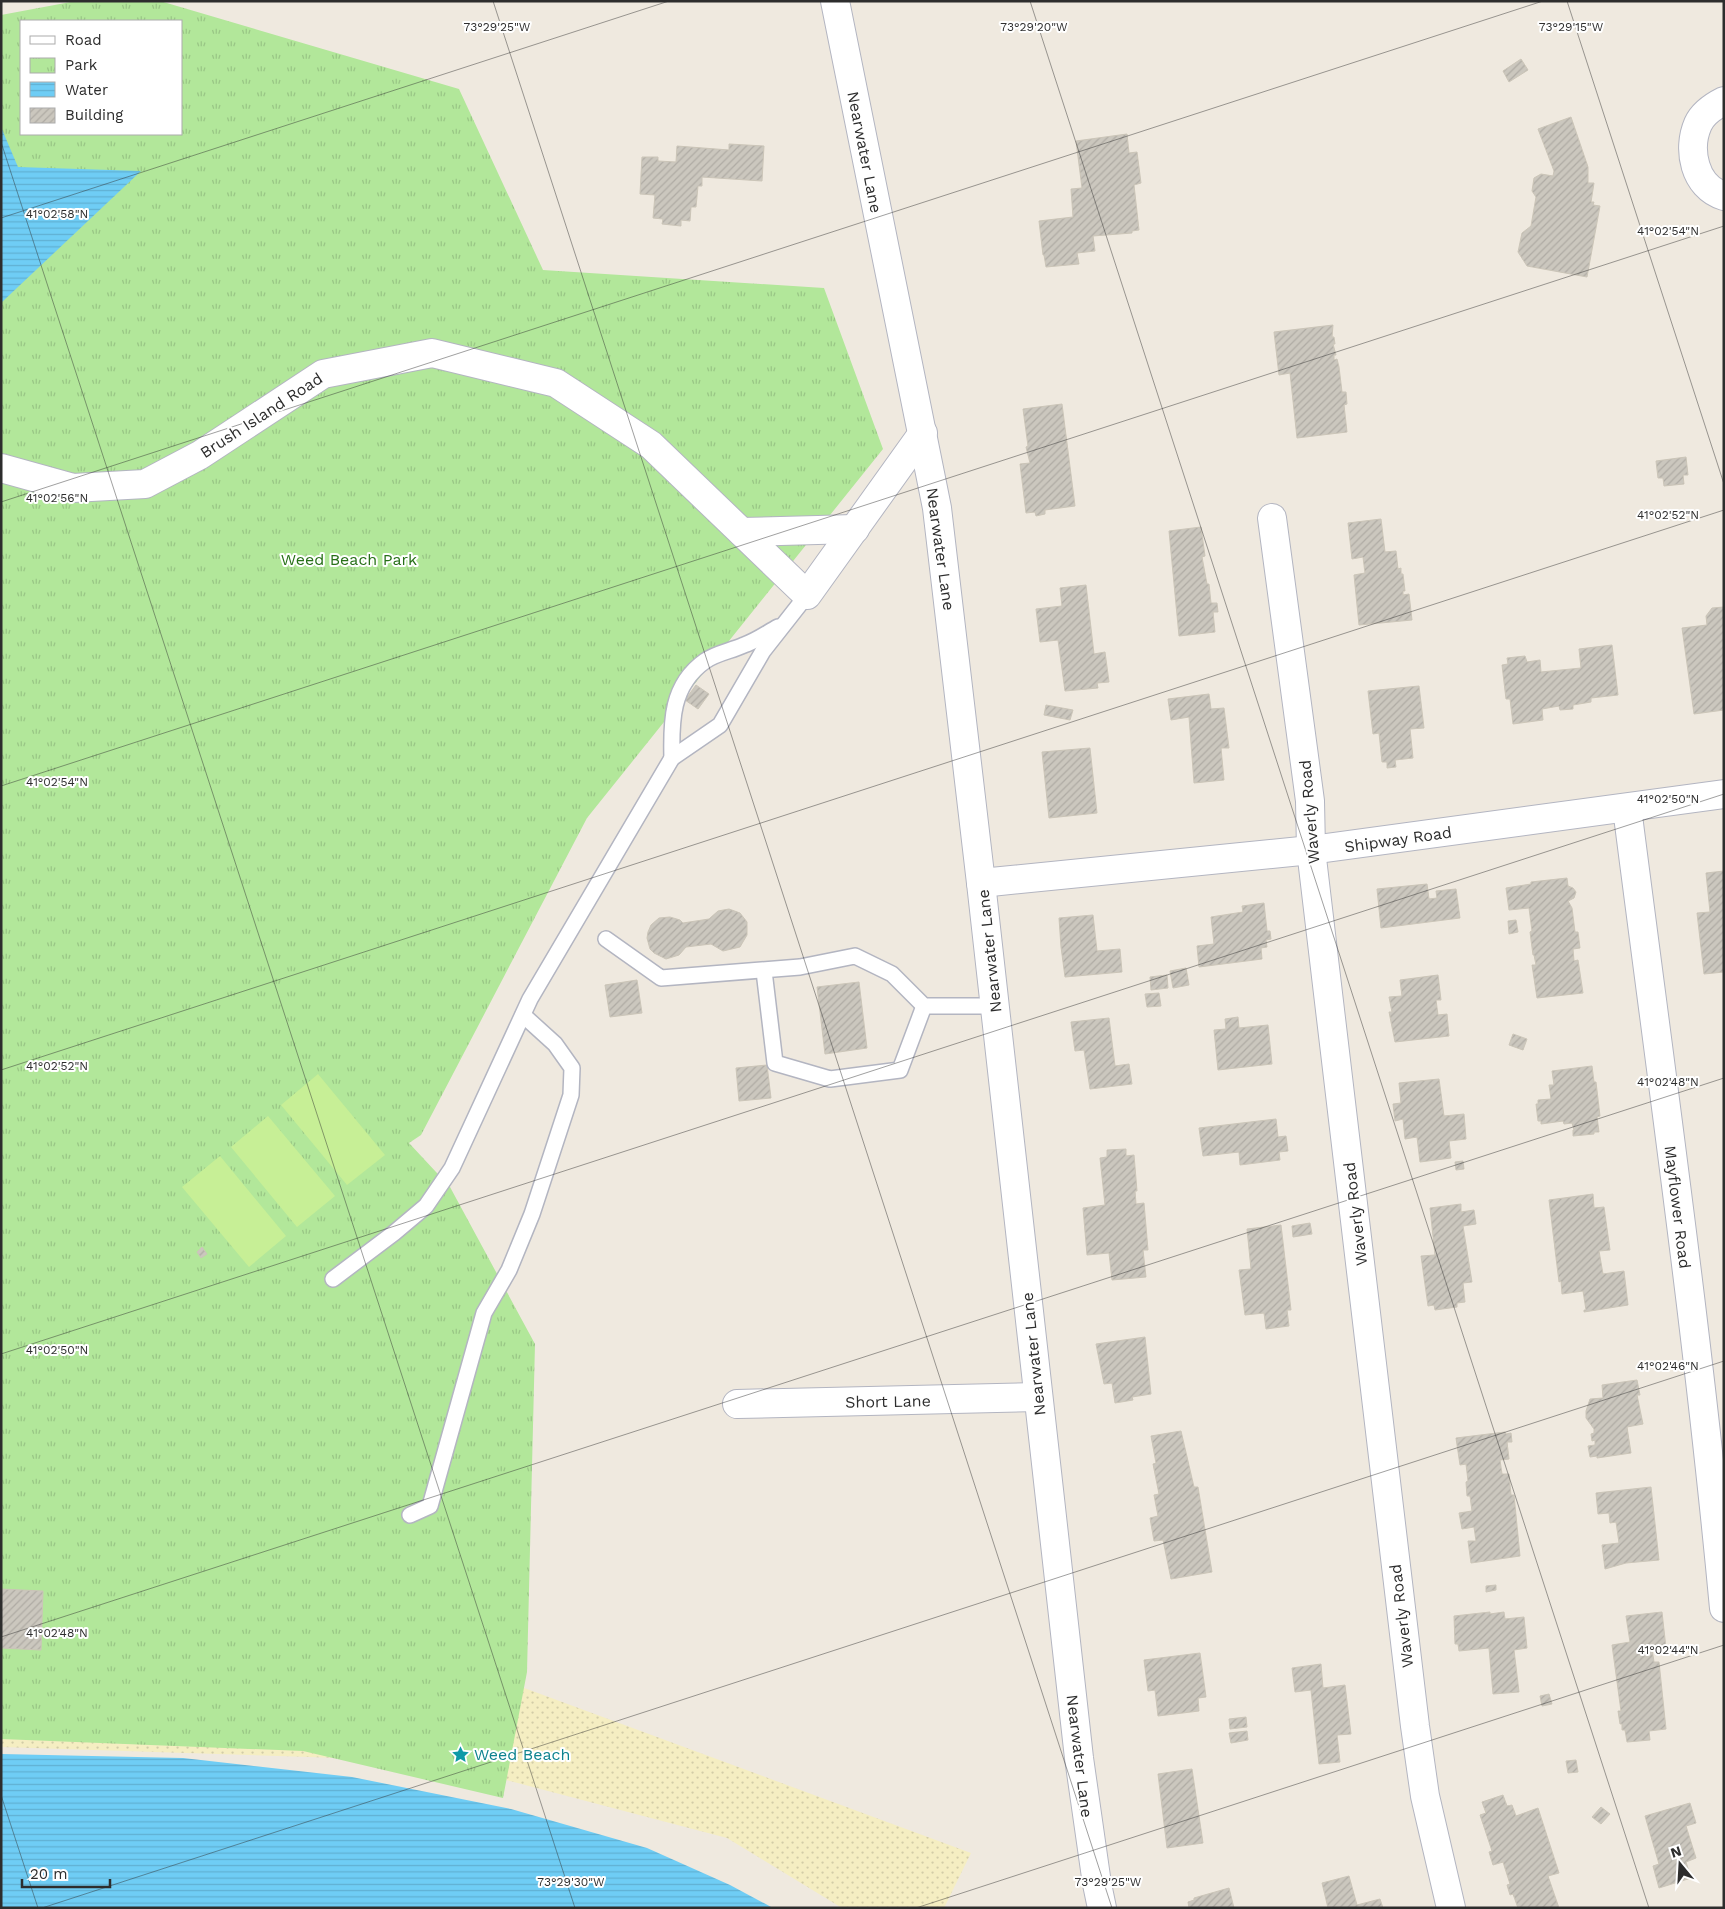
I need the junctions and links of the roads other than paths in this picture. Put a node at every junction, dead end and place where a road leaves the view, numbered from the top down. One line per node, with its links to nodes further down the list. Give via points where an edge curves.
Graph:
1 (835, 1): 4 (street, Nearwater Lane)
2 (1724, 101): 3 (street, via 1712,107 1698,123 1692,143 1694,164 1704,182)
3 (1724, 196)
4 (923, 434): 7 (street); 15 (street, Nearwater Lane, via 937,508)
5 (1, 468): 8 (street, Brush Island Road, via 73,488 145,484 200,455 323,374 432,353 556,383 651,445)
6 (1272, 518): 14 (street, Waverly Road, via 1310,801)
7 (855, 529): 8 (street); 9 (street)
8 (742, 532): 9 (street, Brush Island Road)
9 (807, 595): 10 (lane)
10 (782, 626): 11 (lane, via 720,725); 11 (lane, via 705,661 688,678 677,696 671,723)
11 (672, 758): 20 (lane)
12 (1724, 794): 13 (street, Shipway Road)
13 (1627, 808): 14 (street, Shipway Road); 25 (street, Mayflower Road, via 1685,1262)
14 (1311, 850): 15 (street, Shipway Road); 27 (street, Waverly Road, via 1415,1726 1425,1796)
15 (981, 883): 19 (street, Nearwater Lane)
16 (606, 938): 17 (lane, via 661,978)
17 (764, 971): 18 (lane, via 855,956 892,974); 18 (lane, via 775,1063 830,1079 900,1070)
18 (924, 1006): 19 (lane)
19 (995, 1006): 22 (street, Nearwater Lane)
20 (522, 1015): 21 (lane, via 452,1168 426,1206); 24 (lane, via 554,1044 572,1068 571,1095 532,1214 509,1270 484,1313 430,1506)
21 (333, 1279)
22 (1038, 1397): 23 (street, Short Lane); 26 (street, Nearwater Lane, via 1079,1758)
23 (737, 1404)
24 (410, 1515)
25 (1724, 1608)
26 (1102, 1908)
27 (1452, 1908)

